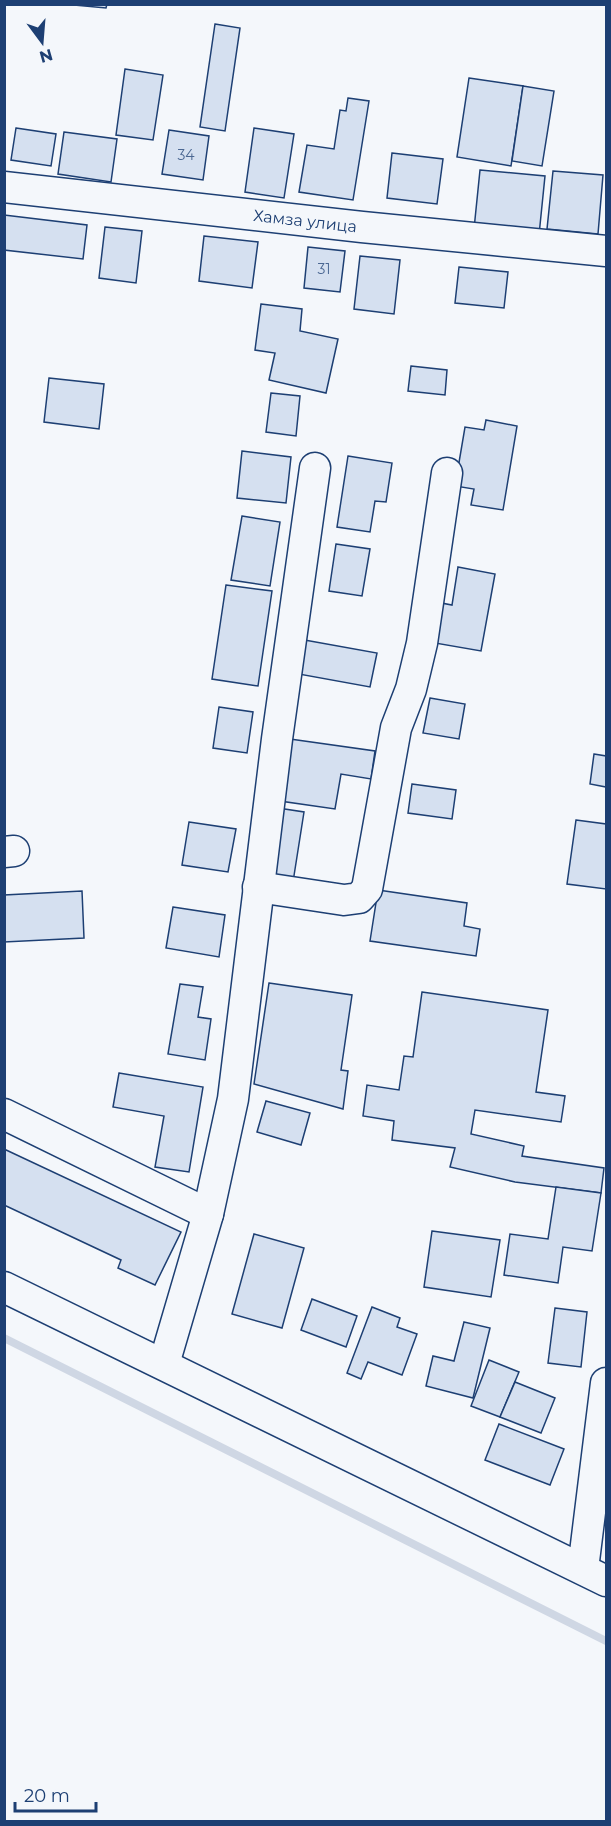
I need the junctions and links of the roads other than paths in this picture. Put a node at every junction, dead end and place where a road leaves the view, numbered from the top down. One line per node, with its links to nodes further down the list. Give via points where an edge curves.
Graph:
1 (4, 187): 2 (street, Хамза улица)
2 (606, 251)
3 (315, 468): 5 (street)
4 (447, 473): 5 (street, via 422,643 396,728 367,890 359,897 345,900)
5 (258, 887): 7 (street, via 233,1099)
6 (4, 1114): 7 (street)
7 (208, 1214): 9 (street)
8 (4, 1287): 9 (street)
9 (164, 1364): 11 (street)
10 (606, 1383): 11 (street)
11 (595, 1575)

